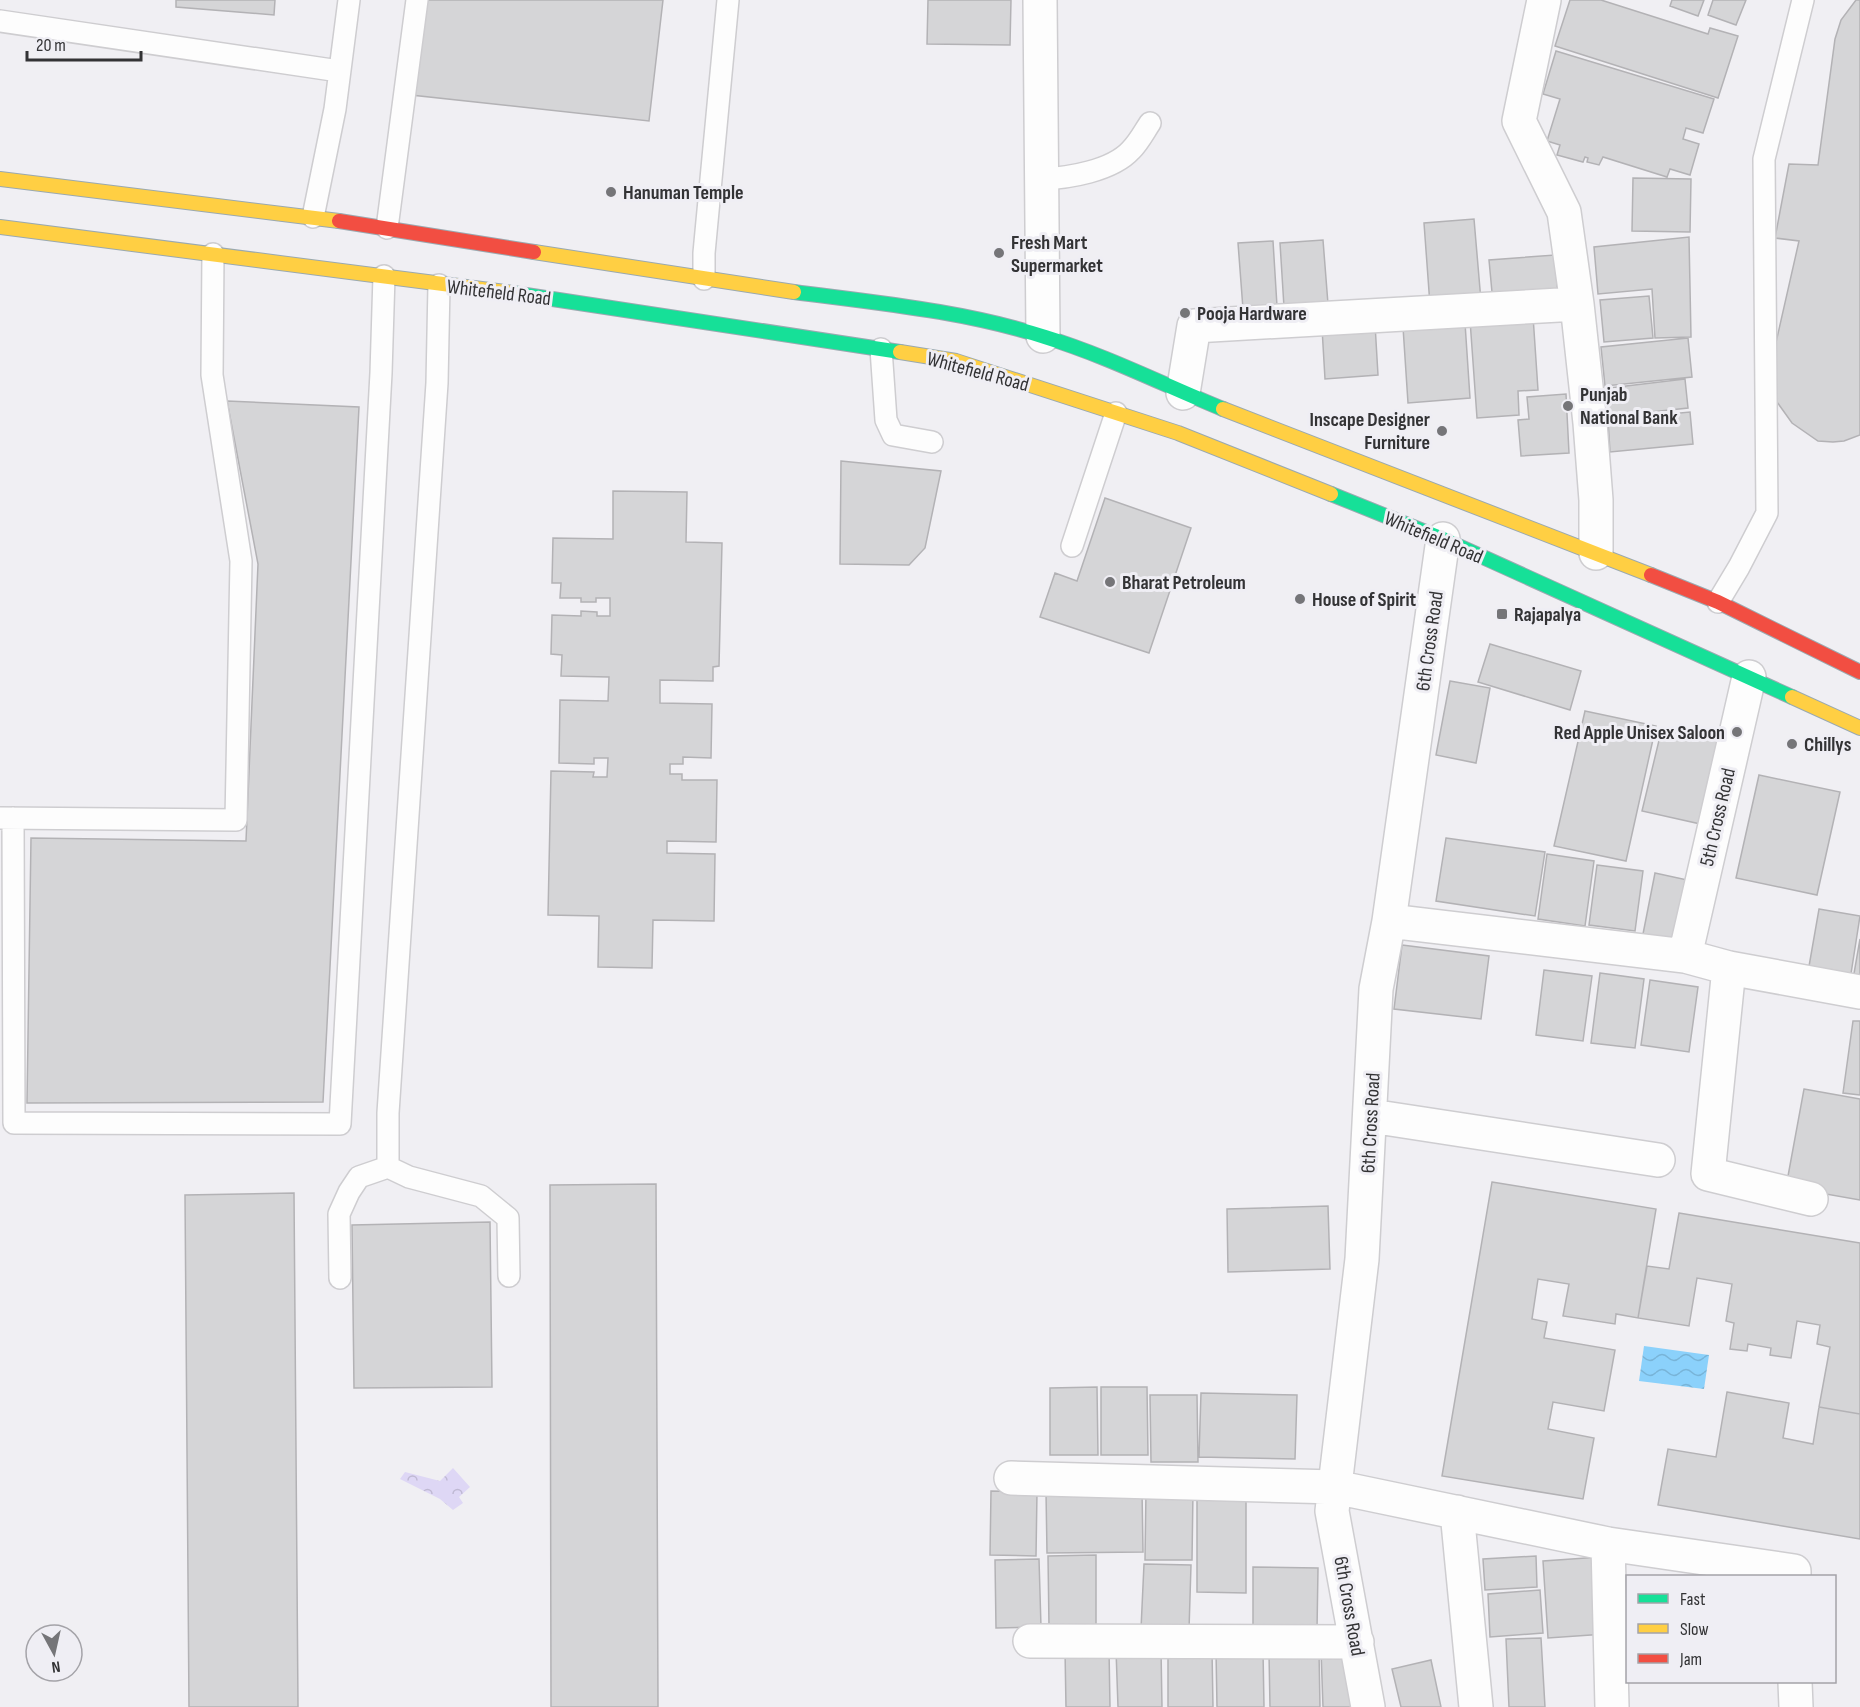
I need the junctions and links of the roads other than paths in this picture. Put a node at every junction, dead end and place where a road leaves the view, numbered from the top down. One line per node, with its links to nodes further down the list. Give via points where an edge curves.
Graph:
1 (349, 0): 8 (lane)
2 (417, 0): 14 (lane)
3 (728, 0): 17 (lane)
4 (1040, 0): 11 (street)
5 (1544, 0): 19 (street, via 1519,121 1564,212)
6 (1803, 0): 28 (lane, via 1764,159 1767,513)
7 (0, 21): 8 (lane)
8 (339, 71): 12 (lane)
9 (1150, 123): 11 (lane, via 1130,152 1103,168)
10 (0, 179): 12 (main road, Whitefield Road)
11 (1042, 179): 20 (street)
12 (313, 217): 14 (main road, Whitefield Road)
13 (0, 227): 15 (main road, Whitefield Road)
14 (387, 233): 17 (main road, Whitefield Road)
15 (213, 254): 16 (main road, Whitefield Road); 32 (lane, via 212,375 241,561 236,820)
16 (385, 272): 18 (main road, Whitefield Road); 32 (lane, via 339,1124 14,1123)
17 (704, 279): 20 (main road, Whitefield Road, via 954,314)
18 (439, 285): 21 (main road, Whitefield Road); 39 (lane, via 437,383 388,1113)
19 (1577, 304): 22 (street, via 1194,326); 27 (street, via 1596,500)
20 (1043, 336): 22 (main road, Whitefield Road, via 1094,353)
21 (880, 349): 23 (main road, Whitefield Road, via 956,361); 24 (lane, via 886,420 893,435)
22 (1183, 393): 27 (main road, Whitefield Road)
23 (1116, 413): 25 (main road, Whitefield Road, via 1178,433); 26 (lane)
24 (932, 442)
25 (1443, 539): 30 (main road, Whitefield Road); 33 (street, 6th Cross Road)
26 (1072, 546)
27 (1596, 553): 28 (main road, Whitefield Road)
28 (1718, 602): 29 (main road, Whitefield Road)
29 (1860, 672)
30 (1749, 677): 31 (main road, Whitefield Road); 34 (street, 5th Cross Road)
31 (1860, 728)
32 (7, 818)
33 (1389, 921): 34 (street); 37 (street, 6th Cross Road, via 1376,989)
34 (1685, 956): 35 (street)
35 (1729, 968): 36 (street); 40 (street, via 1708,1174)
36 (1860, 992)
37 (1371, 1116): 38 (street); 44 (street, 6th Cross Road, via 1362,1259)
38 (1658, 1160)
39 (388, 1167): 41 (lane, via 409,1177 481,1196 508,1218); 42 (lane, via 359,1177 339,1214)
40 (1811, 1199)
41 (509, 1276)
42 (340, 1278)
43 (1011, 1478): 44 (street)
44 (1335, 1487): 45 (street); 49 (street, 6th Cross Road, via 1332,1511)
45 (1457, 1512): 46 (street); 52 (street)
46 (1608, 1544): 47 (street, via 1794,1571); 53 (street)
47 (1794, 1575)
48 (1030, 1641): 49 (street)
49 (1357, 1642): 51 (street, 6th Cross Road)
50 (1795, 1683): 54 (street)
51 (1368, 1707)
52 (1476, 1707)
53 (1612, 1707)
54 (1796, 1707)

